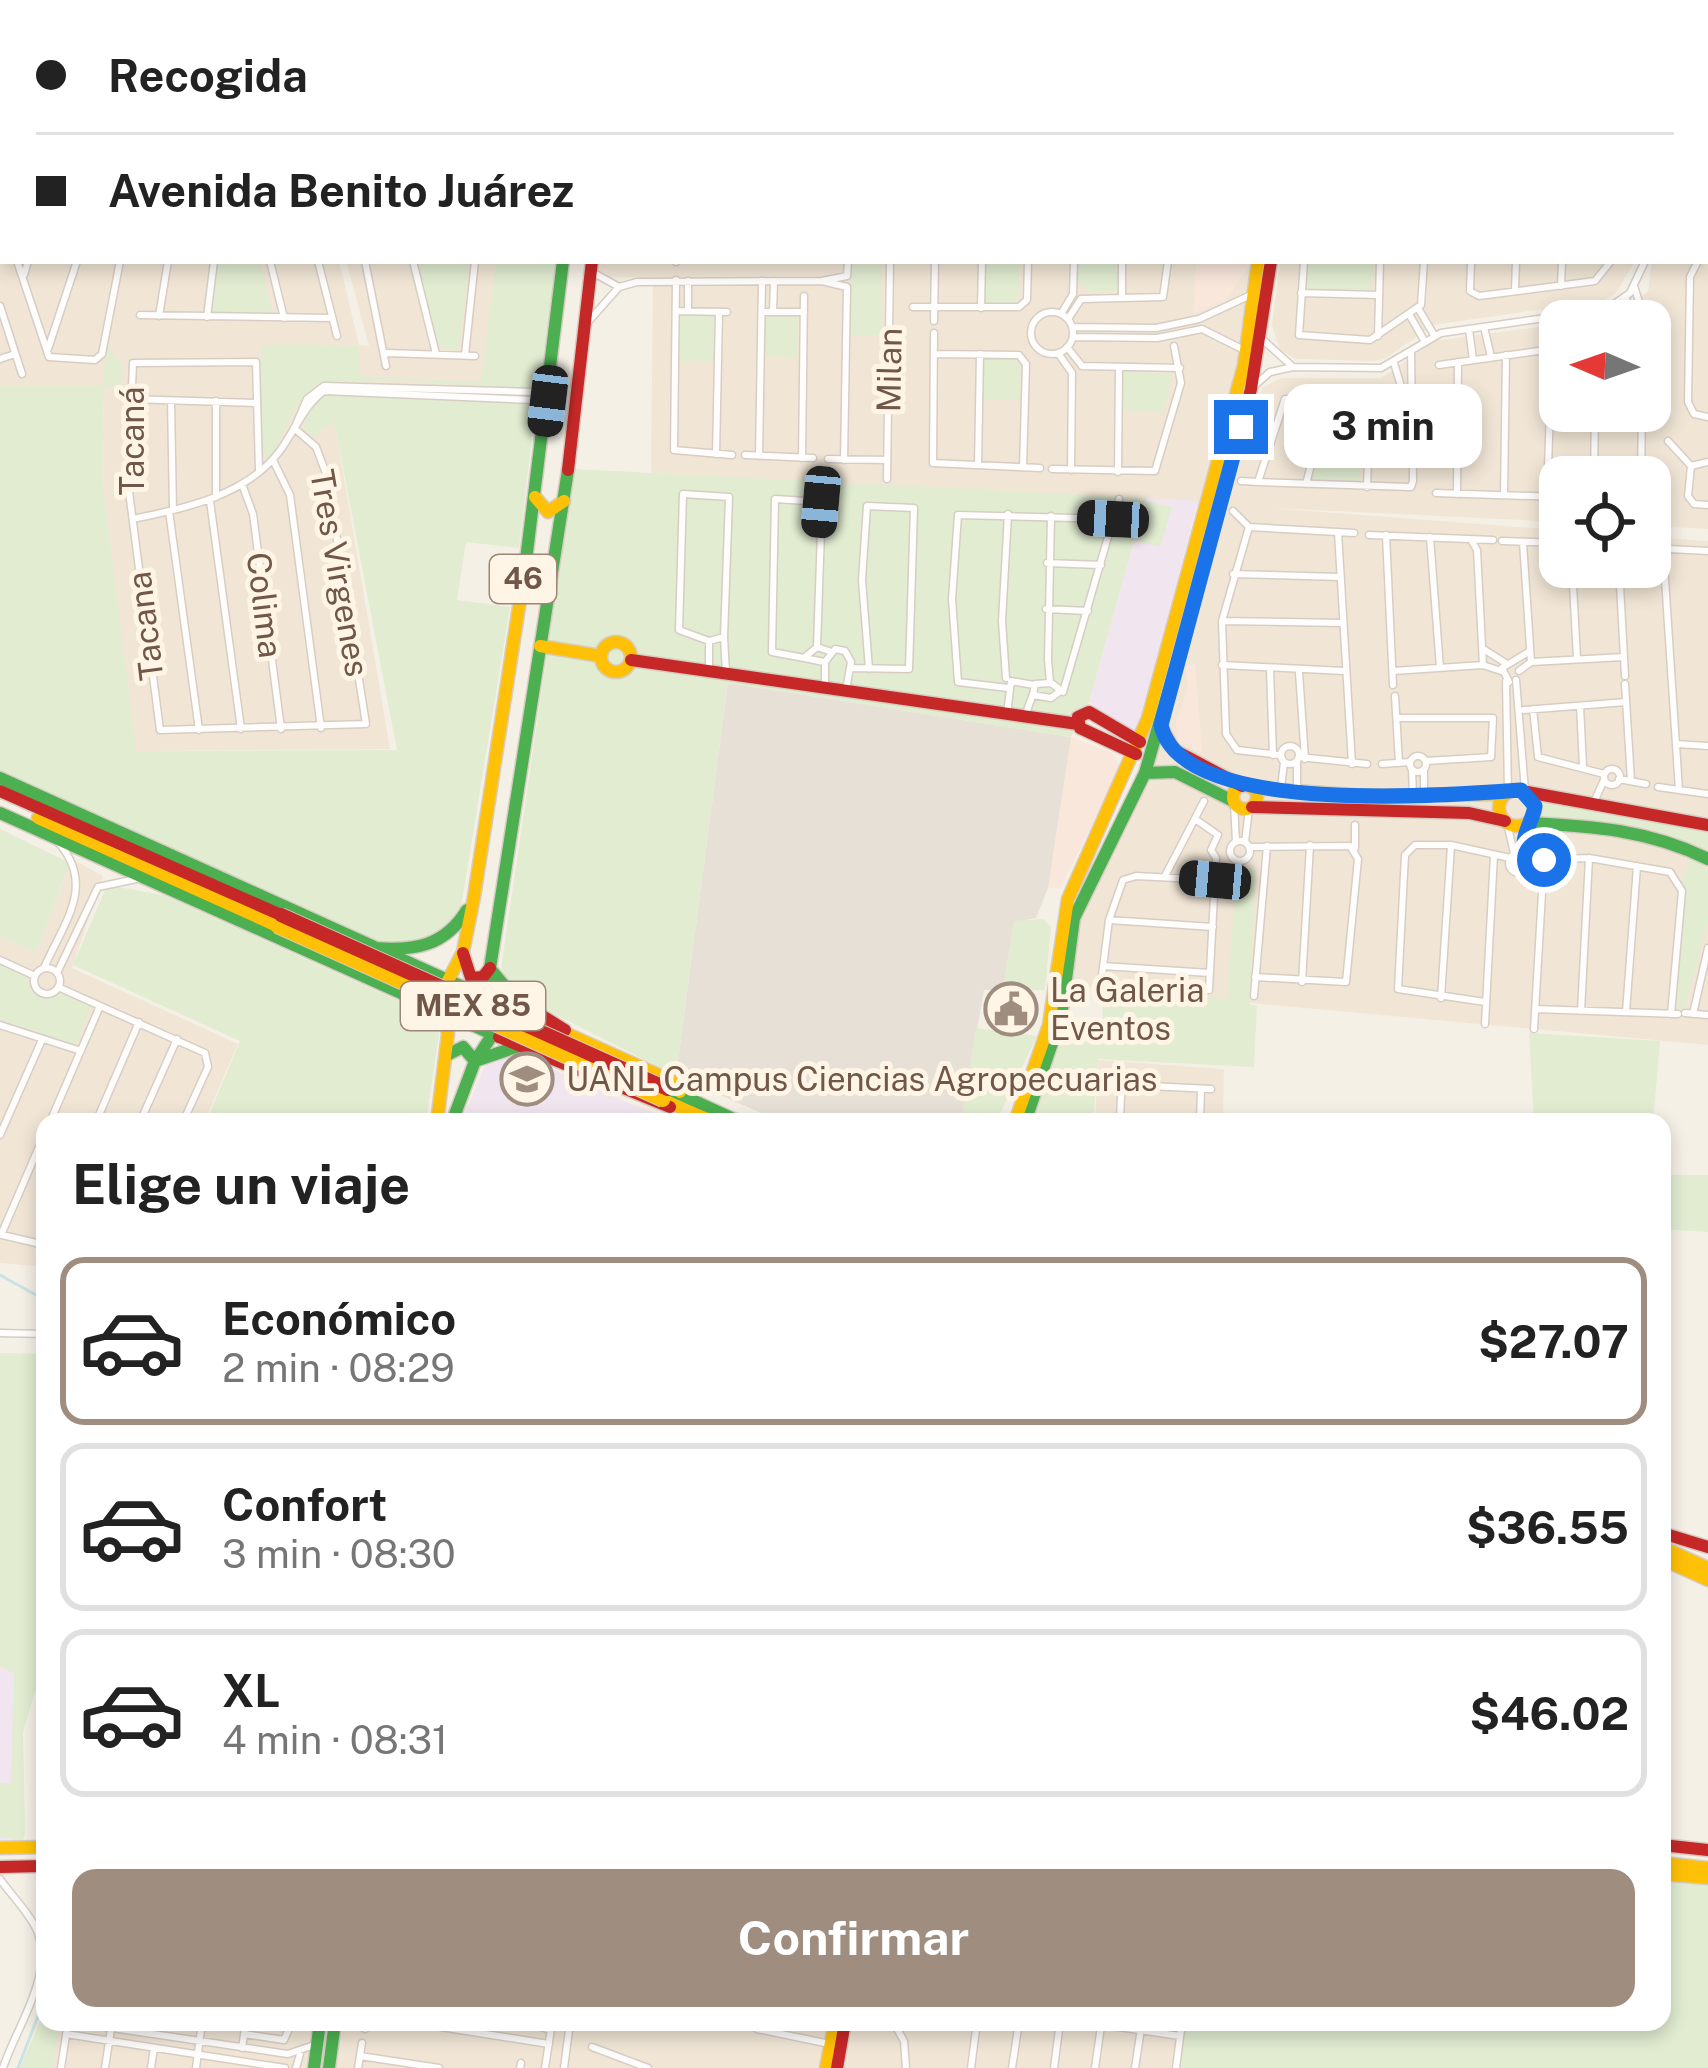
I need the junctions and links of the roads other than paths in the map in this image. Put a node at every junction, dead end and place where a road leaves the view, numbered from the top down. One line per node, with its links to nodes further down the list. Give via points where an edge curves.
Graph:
1 (18, 264): 33 (street)
2 (27, 264): 33 (street)
3 (76, 264): 90 (street)
4 (119, 264): 90 (street, via 98,360 52,359)
5 (167, 264): 66 (street)
6 (214, 264): 67 (street)
7 (271, 264): 68 (street)
8 (319, 264): 69 (street)
9 (366, 264): 92 (street)
10 (414, 264): 95 (street)
11 (475, 264): 98 (street)
12 (563, 264): 117 (main road, 46)
13 (848, 264): 38 (street, via 847,276)
14 (890, 264): 140 (street, Milan)
15 (935, 264): 55 (street)
16 (982, 264): 56 (street)
17 (1028, 264): 50 (street)
18 (1074, 264): 47 (street)
19 (1122, 264): 48 (street)
20 (1168, 264): 48 (street, via 1163,297)
21 (1258, 264): 44 (main road)
22 (1270, 264): 44 (main road)
23 (1304, 264): 43 (street)
24 (1380, 264): 45 (street)
25 (1424, 264): 52 (street)
26 (1471, 264): 42 (street, via 1472,294)
27 (1516, 264): 42 (street)
28 (1562, 264): 39 (street)
29 (1609, 264): 39 (street, via 1599,279)
30 (1644, 264): 40 (street)
31 (1696, 264): 127 (street, via 1688,402)
32 (592, 267): 41 (street); 73 (main road, 46)
33 (22, 279): 90 (street)
34 (676, 280): 35 (street); 41 (street); 59 (street)
35 (688, 280): 36 (street); 58 (street)
36 (762, 281): 37 (street); 60 (street)
37 (774, 281): 38 (street); 61 (street)
38 (822, 281): 139 (street, via 847,287)
39 (1561, 286): 42 (street)
40 (1634, 286): 49 (street); 51 (street)
41 (619, 287): 73 (street)
42 (1515, 290)
43 (1300, 293): 45 (street); 81 (street, via 1299,335)
44 (1261, 295): 70 (street); 83 (main road); 104 (main road)
45 (1379, 295): 81 (street)
46 (804, 296): 62 (street)
47 (1077, 296): 48 (street); 71 (street)
48 (1122, 298)
49 (1625, 298): 75 (street, via 1596,311)
50 (1027, 300): 57 (street); 65 (street)
51 (1637, 300)
52 (1421, 304): 63 (street); 79 (street)
53 (0, 306): 94 (street)
54 (913, 307): 55 (street)
55 (934, 307): 56 (street); 72 (street)
56 (981, 308): 57 (street)
57 (1019, 308): 74 (street)
58 (688, 310): 59 (street); 131 (street, via 723,312)
59 (676, 311): 131 (street, via 676,453)
60 (762, 312): 61 (street); 134 (street)
61 (773, 312): 62 (street)
62 (804, 312): 135 (street)
63 (1409, 314): 81 (street); 85 (street)
64 (140, 315): 66 (street)
65 (1040, 315): 71 (street); 74 (street)
66 (159, 316): 67 (street)
67 (207, 317): 68 (street)
68 (284, 318): 69 (street)
69 (332, 318): 80 (street)
70 (1199, 319): 71 (street, via 1156,328); 76 (street)
71 (1067, 320): 82 (street)
72 (934, 321)
73 (588, 322): 161 (main road, 46)
74 (1034, 323): 84 (street)
75 (1484, 327): 77 (street); 102 (street)
76 (1202, 329): 82 (street, via 1157,338); 104 (street)
77 (1469, 329): 79 (street); 105 (street)
78 (934, 333): 96 (street)
79 (1434, 335): 85 (street)
80 (337, 336)
81 (1378, 336)
82 (1072, 337): 87 (street)
83 (1262, 339): 112 (street); 118 (main road)
84 (1034, 342): 88 (street); 99 (street)
85 (1425, 342): 91 (street)
86 (1174, 346): 114 (street)
87 (1067, 347): 93 (street); 111 (street)
88 (1040, 350): 93 (street); 108 (street)
89 (1539, 350): 100 (street)
90 (47, 352)
91 (1411, 352): 107 (street); 120 (street)
92 (387, 353): 95 (street); 110 (street)
93 (1058, 353): 115 (street)
94 (15, 354): 103 (street); 116 (street)
95 (436, 354): 98 (street)
96 (934, 354): 97 (street); 142 (street, via 934,464)
97 (980, 354): 99 (street); 142 (street)
98 (464, 355): 101 (street)
99 (1019, 355): 108 (street)
100 (1506, 355): 102 (street); 159 (street)
101 (475, 356)
102 (1491, 357): 105 (street)
103 (0, 358)
104 (1245, 358): 118 (main road); 245 (main road)
105 (1473, 360): 106 (street)
106 (1458, 362): 109 (street); 158 (street)
107 (1394, 363): 112 (street, via 1371,370); 120 (street)
108 (1026, 364): 144 (street)
109 (1439, 364)
110 (386, 366)
111 (1082, 367): 113 (street); 115 (street)
112 (1293, 367): 118 (street)
113 (1119, 368): 114 (street); 149 (street)
114 (1180, 368): 149 (street, via 1156,468 1147,475)
115 (1072, 373): 147 (street)
116 (22, 374)
117 (551, 374): 119 (street, via 534,392); 128 (main road, 46)
118 (1251, 389): 238 (main road)
119 (440, 391): 128 (street, via 533,400); 129 (street, via 317,389)
120 (1408, 393): 125 (street); 155 (street, via 1413,481 1407,489)
121 (130, 399): 123 (street); 126 (street, Tacaná, via 133,363 256,362); 169 (street, Tacaná)
122 (1328, 400): 125 (street); 152 (street, via 1282,402); 154 (street)
123 (171, 401): 124 (street); 165 (street)
124 (216, 401): 126 (street); 162 (street)
125 (1370, 401): 155 (street)
126 (256, 403): 148 (street)
127 (1708, 417)
128 (544, 428): 157 (main road, 46)
129 (294, 431): 138 (street); 239 (street, Tres Virgenes, via 316,448 327,476 366,721)
130 (1668, 441): 143 (street)
131 (716, 454): 132 (street)
132 (732, 455)
133 (745, 455): 134 (street)
134 (759, 456): 135 (street)
135 (802, 458): 136 (street)
136 (813, 458)
137 (828, 459): 139 (street)
138 (273, 460): 148 (street); 239 (street, via 290,495)
139 (844, 460): 140 (street)
140 (887, 460): 150 (street, Milan)
141 (1705, 462): 143 (street)
142 (978, 465): 144 (street)
143 (1691, 466): 164 (street, via 1688,496)
144 (1023, 467): 145 (street)
145 (1040, 468)
146 (1052, 469): 147 (street)
147 (1071, 470): 149 (street)
148 (259, 471): 153 (street)
149 (1118, 472)
150 (887, 479)
151 (1240, 481): 152 (street)
152 (1258, 482): 154 (street)
153 (242, 483): 162 (street); 241 (street, Colima, via 253,514)
154 (1306, 484): 155 (street)
155 (1367, 487)
156 (1436, 493): 158 (street)
157 (535, 494): 161 (main road, via 548,512); 172 (main road, 46)
158 (1456, 494): 159 (street)
159 (1504, 495): 160 (street)
160 (1539, 497)
161 (566, 498): 179 (main road, 46)
162 (213, 499): 165 (street); 240 (street)
163 (1119, 499): 170 (street)
164 (1708, 505)
165 (171, 511): 169 (street); 242 (street)
166 (1233, 511): 171 (street)
167 (1008, 514): 168 (street); 221 (street, via 1002,621); 226 (street, via 963,512 957,525 958,682)
168 (1051, 516): 170 (street); 184 (street)
169 (133, 519): 242 (street, Tacana, via 162,731)
170 (1113, 519): 185 (street)
171 (1249, 527): 173 (street); 186 (street)
172 (531, 532): 179 (main road, via 548,525); 304 (main road, 46)
173 (1339, 532): 174 (street); 187 (street)
174 (1354, 532)
175 (1369, 535): 176 (street)
176 (1386, 536): 177 (street); 217 (street)
177 (1430, 537): 178 (street); 215 (street)
178 (1471, 540): 180 (street); 199 (street)
179 (558, 541): 197 (main road, 46)
180 (1523, 542): 181 (street); 200 (street)
181 (1539, 542)
182 (1671, 549): 183 (street)
183 (1708, 551)
184 (1047, 562): 185 (street); 191 (street)
185 (1100, 565): 192 (street)
186 (1233, 574): 187 (street); 193 (street)
187 (1340, 578): 194 (street)
188 (1573, 588): 205 (street)
189 (1620, 588): 203 (street)
190 (1666, 588): 243 (street)
191 (1046, 609): 192 (street); 224 (street)
192 (1088, 610): 231 (street)
193 (1222, 621): 194 (street); 209 (street)
194 (1343, 623): 216 (street)
195 (724, 637): 196 (street); 196 (street, via 729,497 683,494 679,630); 220 (street)
196 (709, 641): 218 (street)
197 (540, 646): 202 (main road); 320 (main road, 46)
198 (817, 647): 201 (street); 204 (street); 204 (street, via 821,502 775,499 772,652)
199 (1485, 650): 210 (street); 211 (street)
200 (1530, 650): 208 (street); 211 (street)
201 (829, 651): 207 (street); 212 (street, via 845,651)
202 (601, 656): 206 (main road, via 617,673); 206 (main road, via 618,642)
203 (1624, 657): 205 (street); 233 (street)
204 (804, 658): 207 (street)
205 (1576, 658): 208 (street)
206 (632, 660): 218 (main road)
207 (825, 662): 227 (street)
208 (1531, 662): 211 (street)
209 (1222, 665): 214 (street); 246 (street, via 1228,745)
210 (1483, 665): 211 (street); 215 (street)
211 (1510, 667): 222 (street); 223 (street)
212 (850, 668): 213 (street); 229 (street)
213 (868, 668): 213 (street, via 910,669 914,508 867,506)
214 (1270, 668): 219 (street); 246 (street)
215 (1439, 668): 217 (street)
216 (1346, 670): 219 (street); 249 (street)
217 (1393, 670): 225 (street)
218 (709, 671): 220 (main road)
219 (1299, 671): 247 (street)
220 (726, 673): 227 (main road)
221 (1010, 678): 226 (street, via 992,677); 228 (street); 230 (street)
222 (1516, 680): 223 (street); 267 (street)
223 (1506, 681): 267 (street)
224 (1051, 683): 230 (street); 231 (street)
225 (1394, 685)
226 (988, 686): 228 (street)
227 (825, 687): 229 (main road)
228 (1008, 688): 235 (street)
229 (846, 690): 235 (main road)
230 (1034, 690): 231 (street, via 1052,698); 236 (street)
231 (1060, 692)
232 (1394, 696): 237 (street)
233 (1627, 702): 234 (street); 258 (street)
234 (1580, 706): 254 (street); 254 (street, via 1528,709 1538,757)
235 (1007, 714): 236 (main road)
236 (1025, 716): 245 (main road, via 1078,724 1089,712)
237 (1396, 718): 248 (street); 252 (street, via 1493,718 1491,758)
238 (1161, 725): 255 (main road); 261 (main road, via 1174,750)
239 (321, 728): 241 (street)
240 (241, 729): 241 (street); 242 (street)
241 (281, 729)
242 (199, 730)
243 (1676, 744): 244 (street); 265 (street)
244 (1708, 746)
245 (1138, 748): 263 (main road)
246 (1279, 757): 247 (street); 247 (street, via 1290,745); 264 (street)
247 (1300, 759): 249 (street); 264 (street)
248 (1399, 763): 251 (street); 253 (street)
249 (1352, 764): 250 (street)
250 (1366, 764)
251 (1382, 764)
252 (1425, 765): 253 (street); 253 (street, via 1418,756); 268 (street)
253 (1411, 766): 268 (street)
254 (1583, 766): 256 (street)
255 (1145, 772): 263 (main road); 273 (main road, via 1175,772)
256 (1604, 777): 259 (street); 259 (street, via 1615,770); 272 (street)
257 (0, 778): 315 (main road)
258 (1631, 781): 259 (street); 260 (street)
259 (1617, 782): 272 (street)
260 (1646, 784)
261 (1247, 787): 264 (main road); 273 (main road, via 1257,797)
262 (1658, 787): 265 (street)
263 (1129, 788): 307 (main road)
264 (1289, 790): 268 (main road)
265 (1679, 790): 269 (street)
266 (0, 791): 311 (main road, MEX 85)
267 (1516, 792): 268 (main road); 272 (main road); 276 (main road, via 1499,810); 277 (main road, via 1535,806)
268 (1418, 794)
269 (1708, 794)
270 (1204, 801): 275 (street)
271 (0, 802): 308 (main road, MEX 85)
272 (1601, 804): 278 (main road)
273 (1242, 805): 276 (main road, via 1469,813); 284 (street); 284 (street)
274 (0, 813): 280 (main road)
275 (1195, 819): 281 (street, via 1214,828); 300 (street)
276 (1506, 822): 277 (main road); 289 (street)
277 (1527, 824): 293 (main road, via 1610,827 1665,838); 294 (street)
278 (1708, 825)
279 (1355, 826): 286 (street)
280 (55, 838): 301 (main road); 303 (street, via 76,864)
281 (1217, 843): 284 (street); 290 (street)
282 (1310, 845): 285 (street); 286 (street); 326 (street)
283 (1451, 845): 287 (street); 331 (street); 331 (street, via 1406,850 1397,964 1400,992)
284 (1242, 846): 285 (street); 288 (street); 288 (street, via 1240,861); 295 (street)
285 (1267, 846): 295 (street)
286 (1355, 848): 326 (street, via 1349,976 1343,984)
287 (1494, 855): 289 (street); 297 (street)
288 (1232, 856): 290 (street)
289 (1512, 856): 294 (street); 298 (street)
290 (1216, 857): 302 (street)
291 (1589, 858): 292 (street); 296 (street); 338 (street)
292 (1544, 860): 294 (street); 299 (street)
293 (1708, 860)
294 (1527, 861): 298 (street, via 1519,873); 299 (street)
295 (1262, 863): 324 (street)
296 (1637, 866): 339 (street); 341 (street, via 1670,872 1682,886)
297 (1495, 868): 298 (street); 333 (street)
298 (1510, 868)
299 (1543, 872): 337 (street)
300 (1165, 876): 302 (street); 309 (street, via 1121,883)
301 (143, 878): 305 (street, via 108,881); 306 (main road)
302 (1215, 880): 313 (street)
303 (76, 892): 305 (street); 310 (street)
304 (473, 896): 315 (main road, via 438,944); 316 (main road, 46)
305 (89, 899): 312 (street)
306 (214, 911): 308 (main road); 329 (main road)
307 (1068, 916): 368 (main road, via 1049,1024); 369 (main road, via 1061,1017)
308 (260, 918): 311 (main road, MEX 85)
309 (1109, 920): 313 (street); 322 (street, via 1102,970)
310 (65, 921): 312 (street); 318 (street)
311 (279, 921): 359 (main road, MEX 85, bridge)
312 (77, 927): 321 (street)
313 (1213, 927): 322 (street)
314 (1708, 948): 341 (street)
315 (375, 949): 319 (main road)
316 (463, 952): 320 (main road, via 471,978); 325 (main road, 46)
317 (0, 960): 323 (street)
318 (44, 968): 321 (street); 323 (street)
319 (418, 968): 325 (main road); 329 (main road, via 423,986)
320 (490, 968): 332 (main road); 335 (main road, 46)
321 (57, 973): 327 (street)
322 (1210, 974): 328 (street)
323 (35, 976): 327 (street, via 44,993)
324 (1256, 977): 326 (street); 330 (street)
325 (447, 981): 335 (main road); 340 (main road, 46)
326 (1302, 982)
327 (58, 987): 336 (street)
328 (1209, 990)
329 (406, 996): 334 (main road)
330 (1254, 996)
331 (1441, 998): 333 (street)
332 (520, 1002): 343 (main road); 349 (main road)
333 (1485, 1002): 345 (street)
334 (422, 1003): 340 (main road); 348 (main road)
335 (498, 1003): 343 (main road); 350 (main road, 46)
336 (100, 1006): 344 (street); 354 (street)
337 (1534, 1009): 338 (street); 347 (street)
338 (1581, 1011): 339 (street)
339 (1626, 1012): 341 (street)
340 (446, 1013): 348 (main road, 46); 350 (main road)
341 (1682, 1014): 342 (street)
342 (1708, 1015)
343 (531, 1018): 349 (main road); 353 (main road, via 514,1027)
344 (139, 1022): 351 (street); 361 (street)
345 (1485, 1024)
346 (1, 1029): 352 (street)
347 (1534, 1029)
348 (448, 1034): 355 (main road, 46)
349 (568, 1034): 359 (main road, via 672,1082)
350 (494, 1035): 353 (main road); 356 (main road, 46)
351 (177, 1039): 362 (street); 363 (street, via 208,1057)
352 (40, 1042): 354 (street); 372 (street)
353 (519, 1046): 356 (main road); 359 (main road, via 654,1105)
354 (81, 1051): 360 (street)
355 (447, 1055): 356 (main road, via 463,1047); 364 (main road, 46)
356 (475, 1061): 365 (main road, 46)
357 (1201, 1089): 358 (street); 370 (street, via 1129,1085); 371 (street)
358 (1211, 1089)
359 (673, 1098): 366 (main road, MEX 85); 367 (main road, MEX 85)
360 (54, 1113)
361 (100, 1113)
362 (144, 1113)
363 (186, 1113)
364 (438, 1113)
365 (455, 1113)
366 (698, 1113)
367 (715, 1113)
368 (1018, 1113)
369 (1028, 1113)
370 (1120, 1113)
371 (1200, 1113)
372 (0, 1135)
373 (36, 1153): 374 (street)
374 (0, 1235): 375 (street)
375 (36, 1242)
376 (0, 1333): 377 (street)
377 (36, 1334)
378 (1671, 1535): 380 (main road)
379 (1671, 1537): 382 (main road)
380 (1708, 1546)
381 (1671, 1551): 384 (main road)
382 (1708, 1558)
383 (1671, 1562): 384 (main road)
384 (1708, 1574)
385 (1671, 1845): 388 (main road)
386 (36, 1847): 387 (main road)
387 (0, 1848)
388 (1708, 1850)
389 (1671, 1864): 392 (main road)
390 (36, 1866): 391 (main road)
391 (0, 1868)
392 (1708, 1868)
393 (1671, 1875): 394 (main road)
394 (1708, 1878)
395 (0, 1879): 396 (street)
396 (36, 1930)
397 (36, 1972): 439 (street, via 33,2000)
398 (110, 2031): 424 (street)
399 (138, 2031): 422 (street)
400 (157, 2031): 422 (street)
401 (201, 2031): 425 (street)
402 (244, 2031): 421 (street)
403 (288, 2031): 421 (street, via 284,2040)
404 (322, 2031): 429 (main road)
405 (331, 2031): 429 (main road)
406 (466, 2031): 427 (street)
407 (550, 2031): 427 (street)
408 (569, 2031): 451 (street)
409 (767, 2031): 428 (street)
410 (833, 2031): 428 (main road)
411 (843, 2031): 454 (main road)
412 (898, 2031): 455 (street)
413 (976, 2031): 456 (street)
414 (1018, 2031): 457 (street)
415 (1059, 2031): 458 (street)
416 (1100, 2031): 459 (street)
417 (1141, 2031): 460 (street)
418 (1161, 2031): 423 (street)
419 (1181, 2031): 423 (street)
420 (66, 2033): 424 (street); 440 (street)
421 (244, 2034): 432 (street)
422 (156, 2035): 425 (street); 431 (street)
423 (1180, 2036): 461 (street)
424 (109, 2040): 431 (street); 441 (street)
425 (200, 2041): 432 (street); 435 (street)
426 (362, 2043): 436 (street)
427 (549, 2044): 450 (street)
428 (831, 2044): 453 (main road)
429 (324, 2045): 433 (street); 446 (main road); 447 (main road)
430 (592, 2047): 452 (street)
431 (154, 2048): 435 (street); 442 (street)
432 (242, 2048): 434 (street); 437 (street)
433 (302, 2051): 434 (street); 445 (street)
434 (277, 2052): 438 (street)
435 (198, 2054): 437 (street); 443 (street)
436 (360, 2056): 448 (street); 449 (street)
437 (240, 2064): 438 (street)
438 (274, 2066): 444 (street)
439 (3, 2068)
440 (61, 2068)
441 (105, 2068)
442 (151, 2068)
443 (196, 2068)
444 (285, 2068)
445 (296, 2068)
446 (314, 2068)
447 (328, 2068)
448 (358, 2068)
449 (439, 2068)
450 (545, 2068)
451 (564, 2068)
452 (648, 2068)
453 (826, 2068)
454 (837, 2068)
455 (906, 2068)
456 (971, 2068)
457 (1012, 2068)
458 (1054, 2068)
459 (1094, 2068)
460 (1136, 2068)
461 (1176, 2068)

